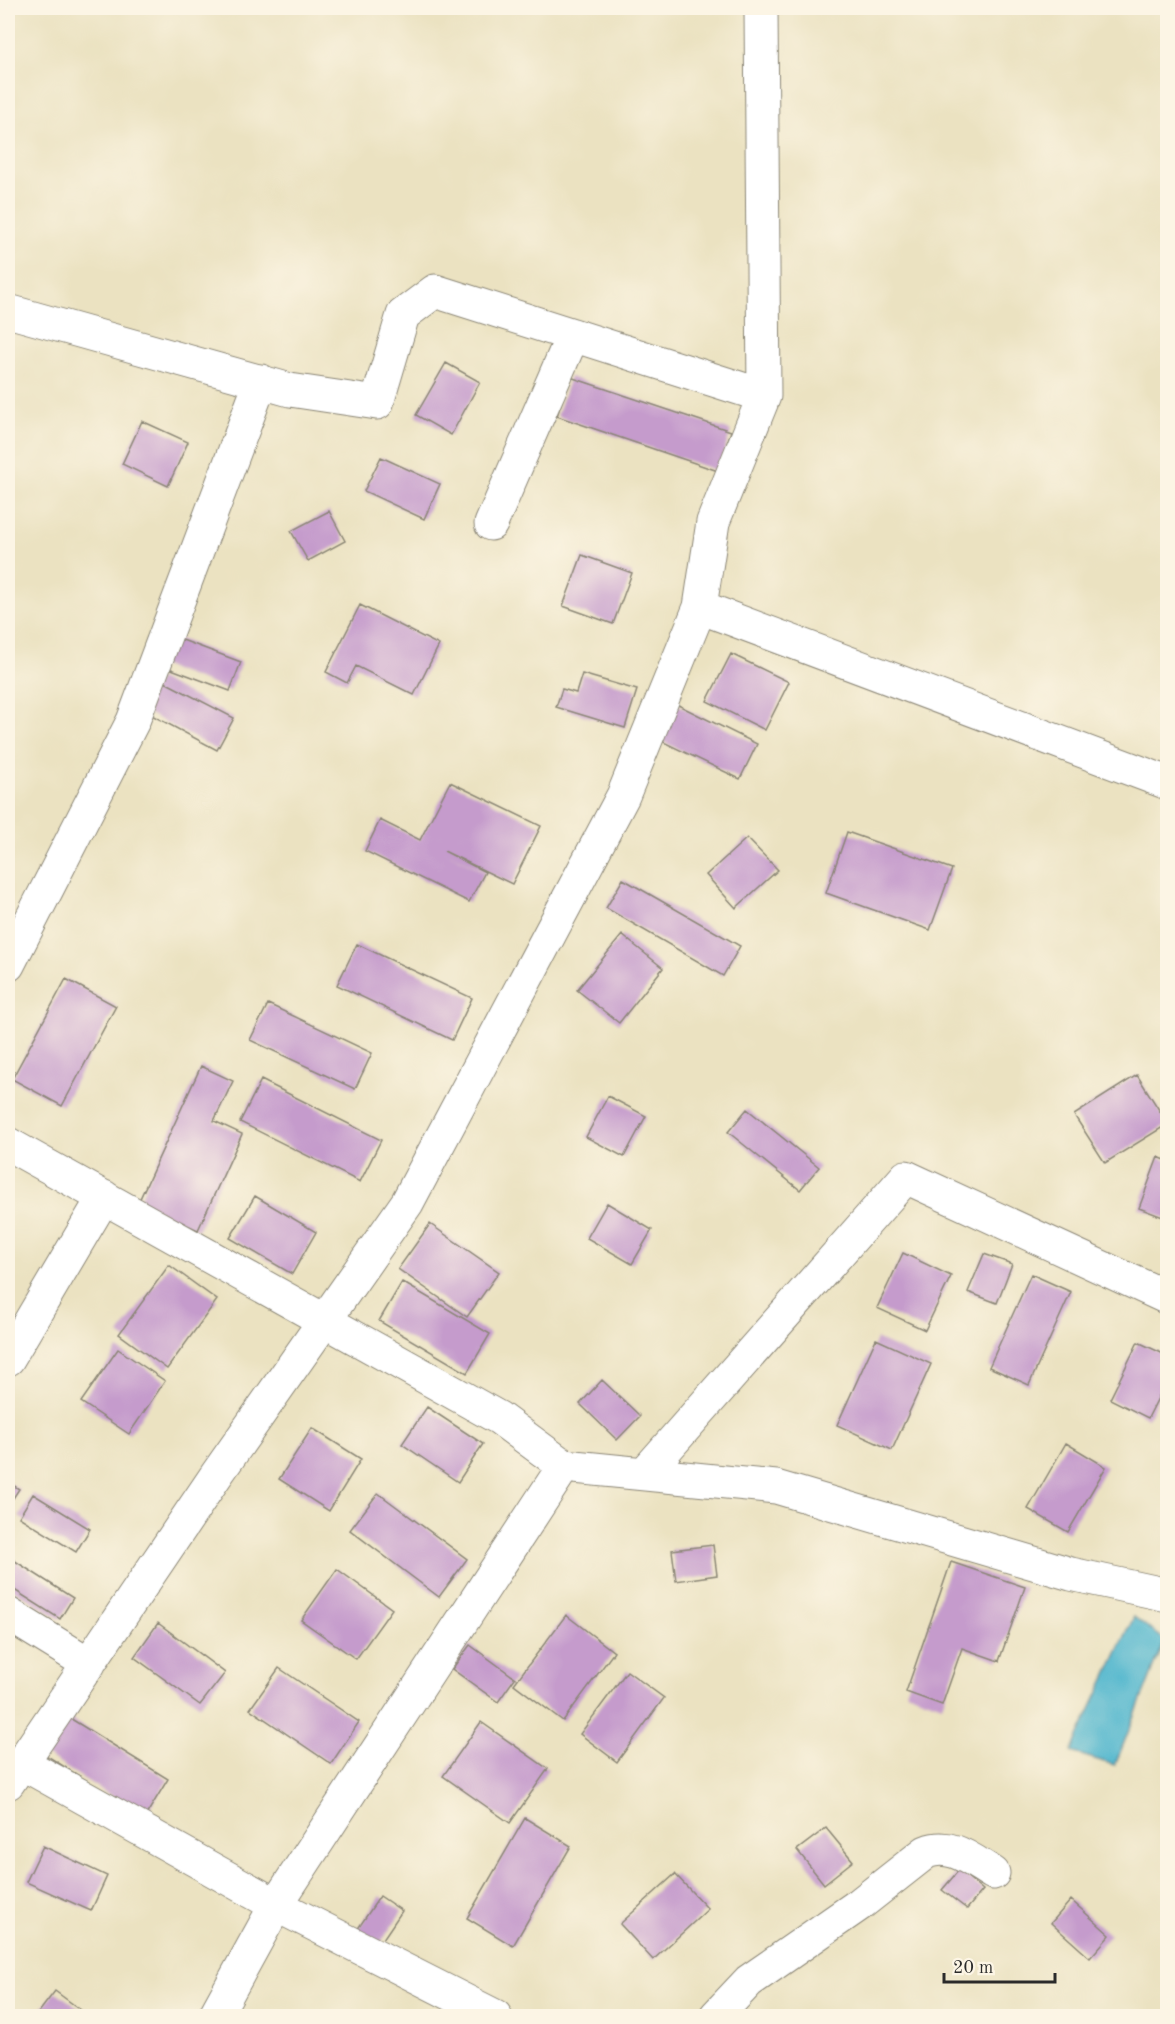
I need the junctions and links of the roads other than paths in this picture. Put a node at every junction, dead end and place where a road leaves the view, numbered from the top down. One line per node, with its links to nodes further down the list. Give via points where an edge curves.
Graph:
1 (761, 8): 5 (street)
2 (8, 311): 4 (street)
3 (573, 335): 4 (street, via 435,291 403,315 377,403 290,390); 5 (street); 6 (street)
4 (261, 381): 9 (street, via 133,721)
5 (764, 396): 7 (street, via 712,522)
6 (491, 524)
7 (700, 607): 8 (street); 13 (street, via 623,796 407,1203)
8 (1167, 783)
9 (8, 965)
10 (8, 1144): 11 (street)
11 (104, 1197): 13 (street); 14 (street)
12 (1167, 1298): 16 (street, via 906,1178)
13 (326, 1320): 15 (street, via 499,1418); 19 (street)
14 (8, 1359)
15 (564, 1466): 16 (street); 22 (street)
16 (644, 1474): 17 (street, via 776,1487 1071,1574)
17 (1167, 1595)
18 (8, 1614): 19 (street)
19 (89, 1664): 20 (street)
20 (15, 1773): 22 (street)
21 (993, 1873): 25 (street, via 951,1849 938,1847 926,1852 860,1904 749,1981)
22 (276, 1905): 23 (street); 24 (street)
23 (215, 2016)
24 (495, 2016)
25 (716, 2016)

